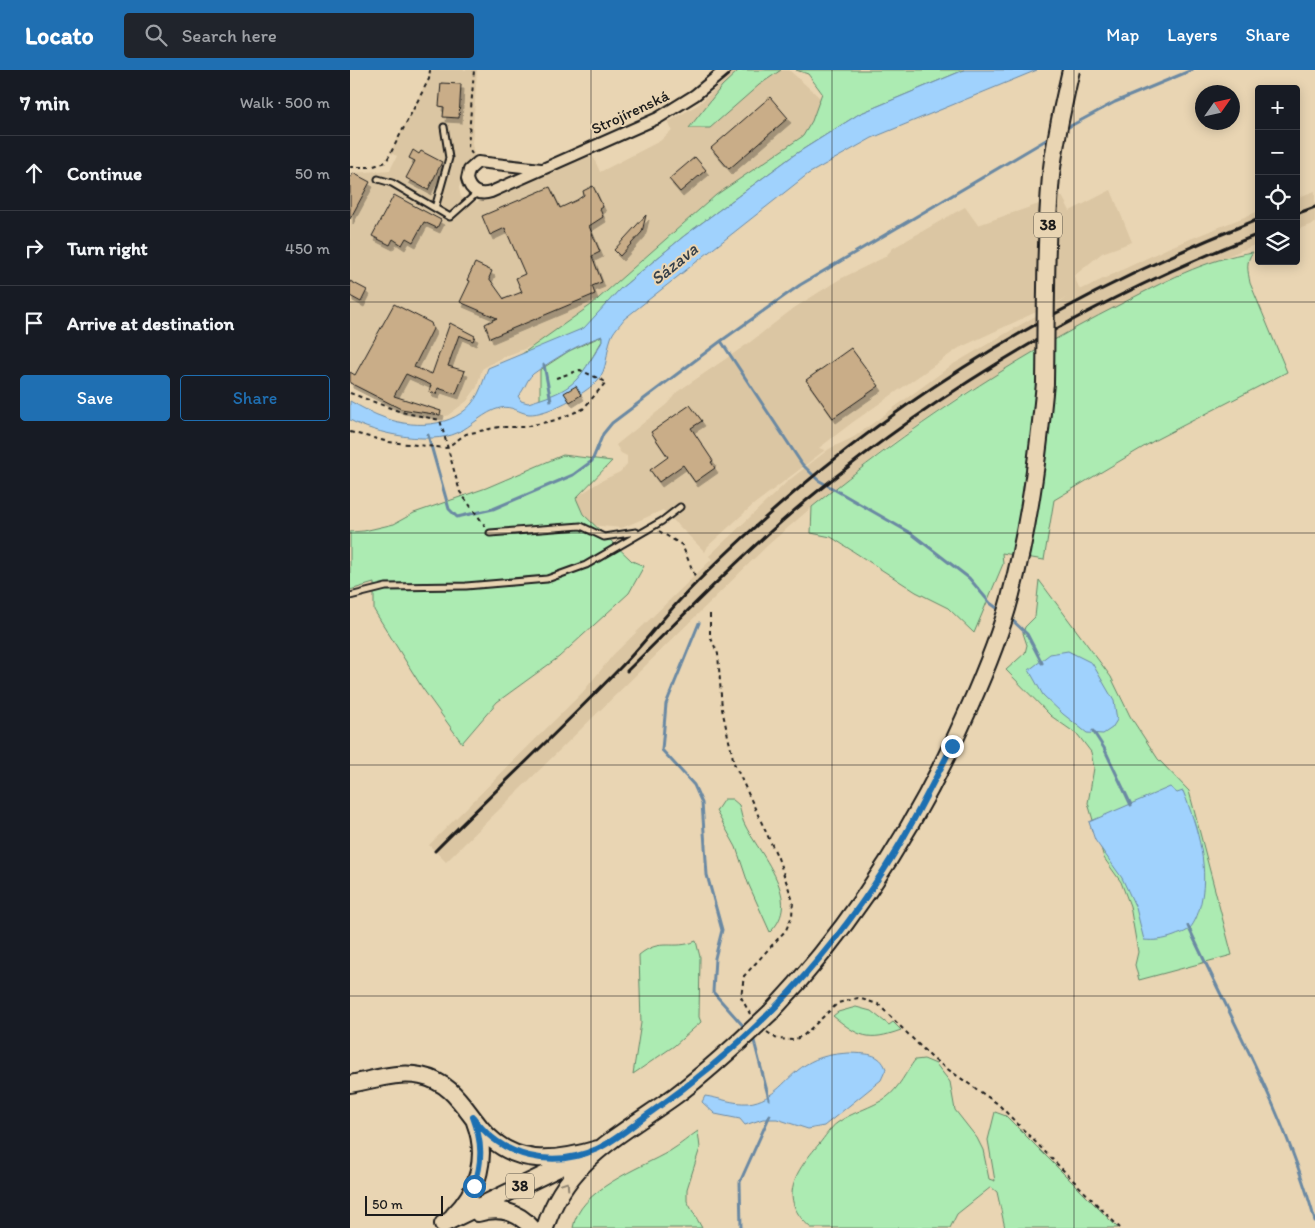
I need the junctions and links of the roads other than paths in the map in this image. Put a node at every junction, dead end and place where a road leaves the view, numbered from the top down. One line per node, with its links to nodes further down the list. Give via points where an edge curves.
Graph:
1 (725, 70): 4 (street, Strojírenská, via 667,113)
2 (1071, 70): 14 (main road, 38, bridge, via 1052,175 1045,383 1037,472 1010,600 986,670 917,815 875,884 800,982 739,1042 674,1096)
3 (444, 127): 7 (lane, via 449,158)
4 (541, 169): 6 (street, Strojírenská, via 486,194); 6 (street, via 478,162 469,170 467,179 471,189)
5 (378, 179): 7 (lane, via 392,183)
6 (477, 192): 7 (lane, via 450,217)
7 (435, 208)
8 (680, 507): 9 (lane)
9 (640, 532): 10 (lane, via 604,537 581,526); 11 (lane, via 586,565 548,579 466,586 386,587)
10 (490, 533)
11 (350, 596)
12 (350, 1084): 13 (main road, via 395,1075 422,1076 454,1092)
13 (473, 1117): 14 (main road, via 496,1142 527,1157 561,1159); 15 (main road, via 481,1147 478,1177 464,1204)
14 (598, 1149): 15 (main road, 38); 17 (main road, one-way to 14, via 565,1185)
15 (437, 1226): 16 (main road, via 495,1210 518,1216)
16 (532, 1228)
17 (545, 1228)

